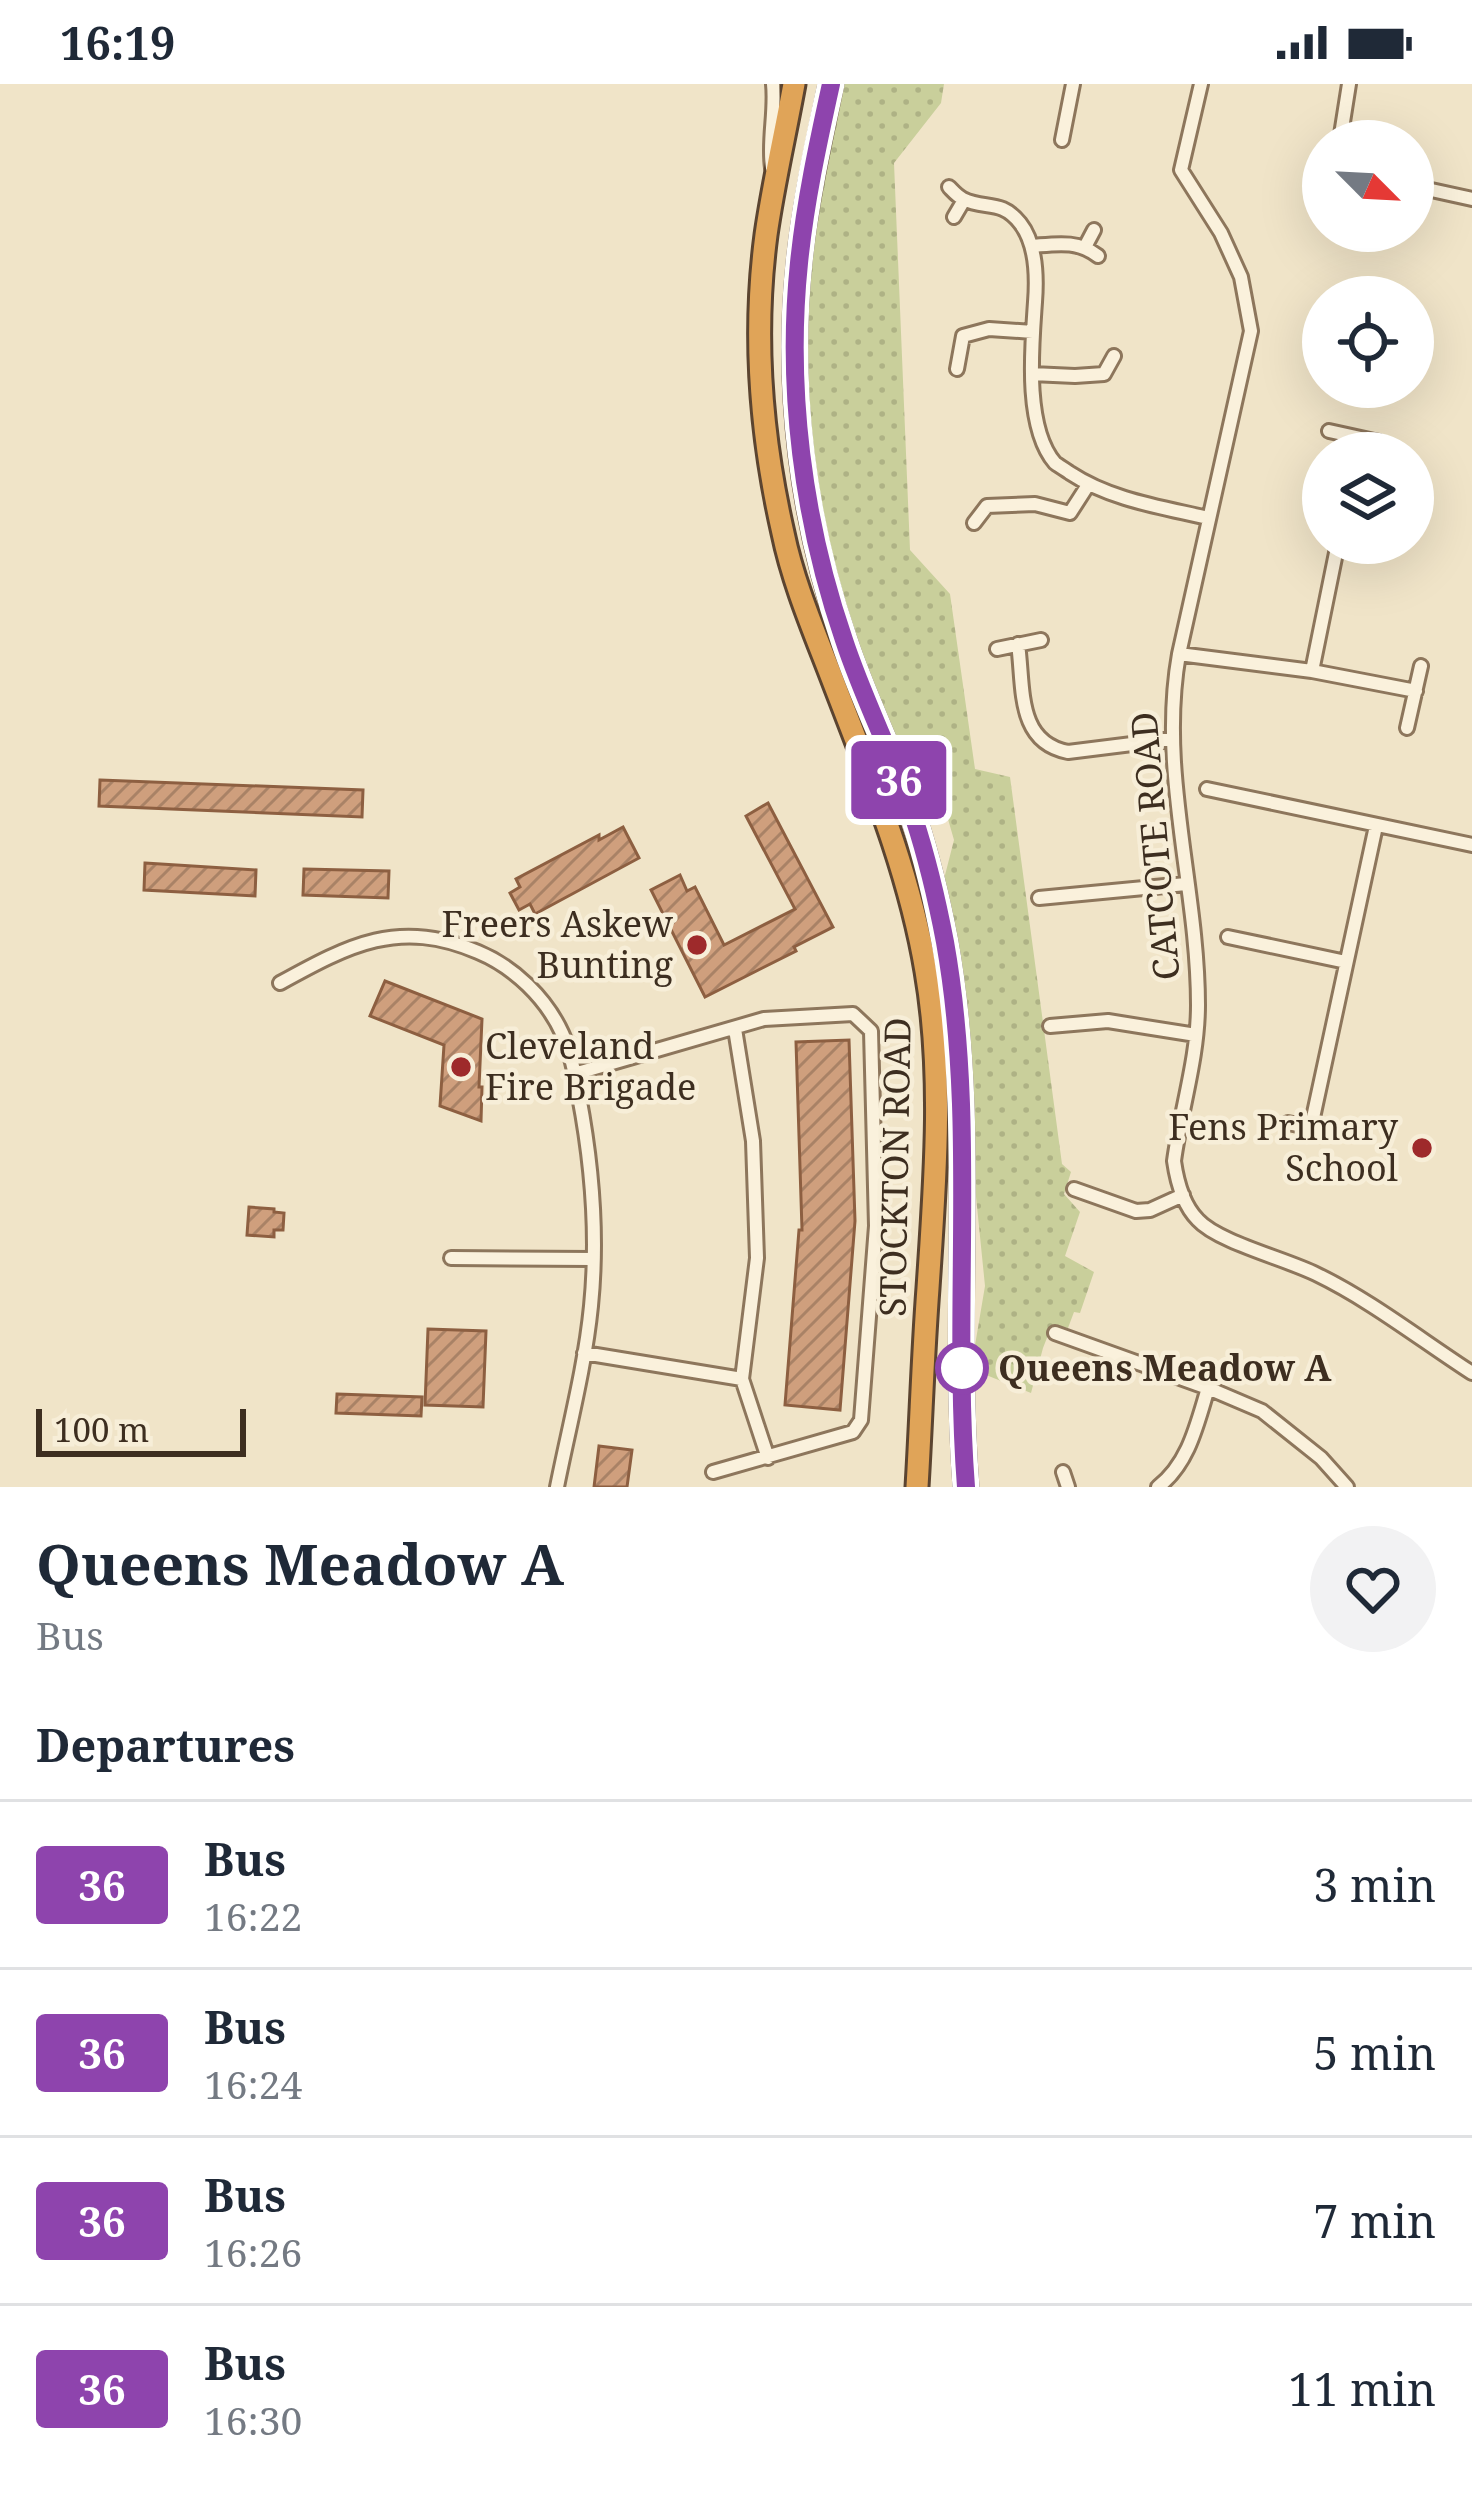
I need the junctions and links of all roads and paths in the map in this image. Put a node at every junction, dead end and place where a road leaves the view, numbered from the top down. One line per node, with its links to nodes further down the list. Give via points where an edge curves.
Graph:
1 (773, 84): 9 (street)
2 (794, 84): 9 (highway, STOCKTON ROAD)
3 (831, 84): 73 (highway, STOCKTON ROAD, via 799,265 803,470 821,568 915,820 945,943 960,1077)
4 (1073, 84): 8 (street)
5 (1201, 84): 27 (street, CATCOTE ROAD, via 1181,170 1241,277 1251,331)
6 (1349, 84): 7 (street)
7 (1343, 120)
8 (1062, 140)
9 (774, 187): 72 (highway, STOCKTON ROAD, via 759,336 783,536 895,842 934,1030 934,1200)
10 (949, 187): 13 (street)
11 (1434, 191): 12 (street)
12 (1472, 199)
13 (964, 200): 14 (street); 16 (street, via 1008,210)
14 (954, 217)
15 (1094, 230): 17 (street)
16 (1032, 246): 17 (street); 19 (street)
17 (1085, 247): 18 (street)
18 (1098, 256)
19 (1033, 332): 21 (street, via 962,336); 22 (street)
20 (1114, 356): 22 (street, via 1107,380)
21 (957, 368)
22 (1032, 374): 25 (street, via 1035,414 1055,463)
23 (1329, 431): 24 (street)
24 (1333, 432)
25 (1088, 485): 26 (street); 27 (street)
26 (1070, 513): 28 (street, via 982,501); 29 (street)
27 (1208, 518): 34 (street, CATCOTE ROAD)
28 (974, 523)
29 (1070, 530)
30 (1334, 564): 36 (street)
31 (1041, 640): 32 (street)
32 (1018, 644): 33 (street); 39 (street, via 1029,727 1038,740 1069,752)
33 (997, 649)
34 (1179, 654): 36 (street); 39 (street, CATCOTE ROAD)
35 (1421, 666): 37 (street)
36 (1312, 671): 37 (street)
37 (1416, 691): 38 (street)
38 (1407, 728)
39 (1172, 739): 43 (street, CATCOTE ROAD)
40 (1207, 789): 41 (street)
41 (1376, 826): 42 (street); 48 (street)
42 (1472, 845)
43 (1186, 884): 44 (street); 52 (street, CATCOTE ROAD)
44 (1040, 898)
45 (1228, 937): 46 (street)
46 (1256, 943): 47 (street); 48 (street)
47 (1252, 962)
48 (1346, 962): 55 (street)
49 (280, 983): 53 (street, via 386,936 453,941 508,969 544,1003)
50 (1050, 1026): 52 (street, via 1108,1021)
51 (735, 1029): 53 (street); 66 (street, via 753,1141 758,1258); 68 (street, via 764,1018 853,1014 872,1031 876,1226 861,1420 853,1432)
52 (1196, 1034): 58 (street, CATCOTE ROAD, via 1174,1161)
53 (574, 1074): 60 (street)
54 (1288, 1123): 55 (street)
55 (1311, 1127): 56 (street)
56 (1334, 1132)
57 (1074, 1189): 58 (street, via 1136,1211)
58 (1183, 1195): 65 (street, via 1210,1230 1336,1285)
59 (452, 1258): 60 (street)
60 (593, 1259): 64 (street)
61 (1085, 1324): 63 (street)
62 (1054, 1333): 63 (street)
63 (1077, 1340): 67 (street)
64 (584, 1353): 66 (street); 71 (street)
65 (1472, 1373)
66 (742, 1379): 68 (street)
67 (1208, 1388): 75 (street, via 1185,1457); 76 (street, via 1262,1411)
68 (768, 1458): 69 (street)
69 (713, 1472)
70 (1063, 1472): 74 (street)
71 (556, 1487)
72 (917, 1487)
73 (962, 1487)
74 (1068, 1487)
75 (1158, 1487)
76 (1347, 1487)

